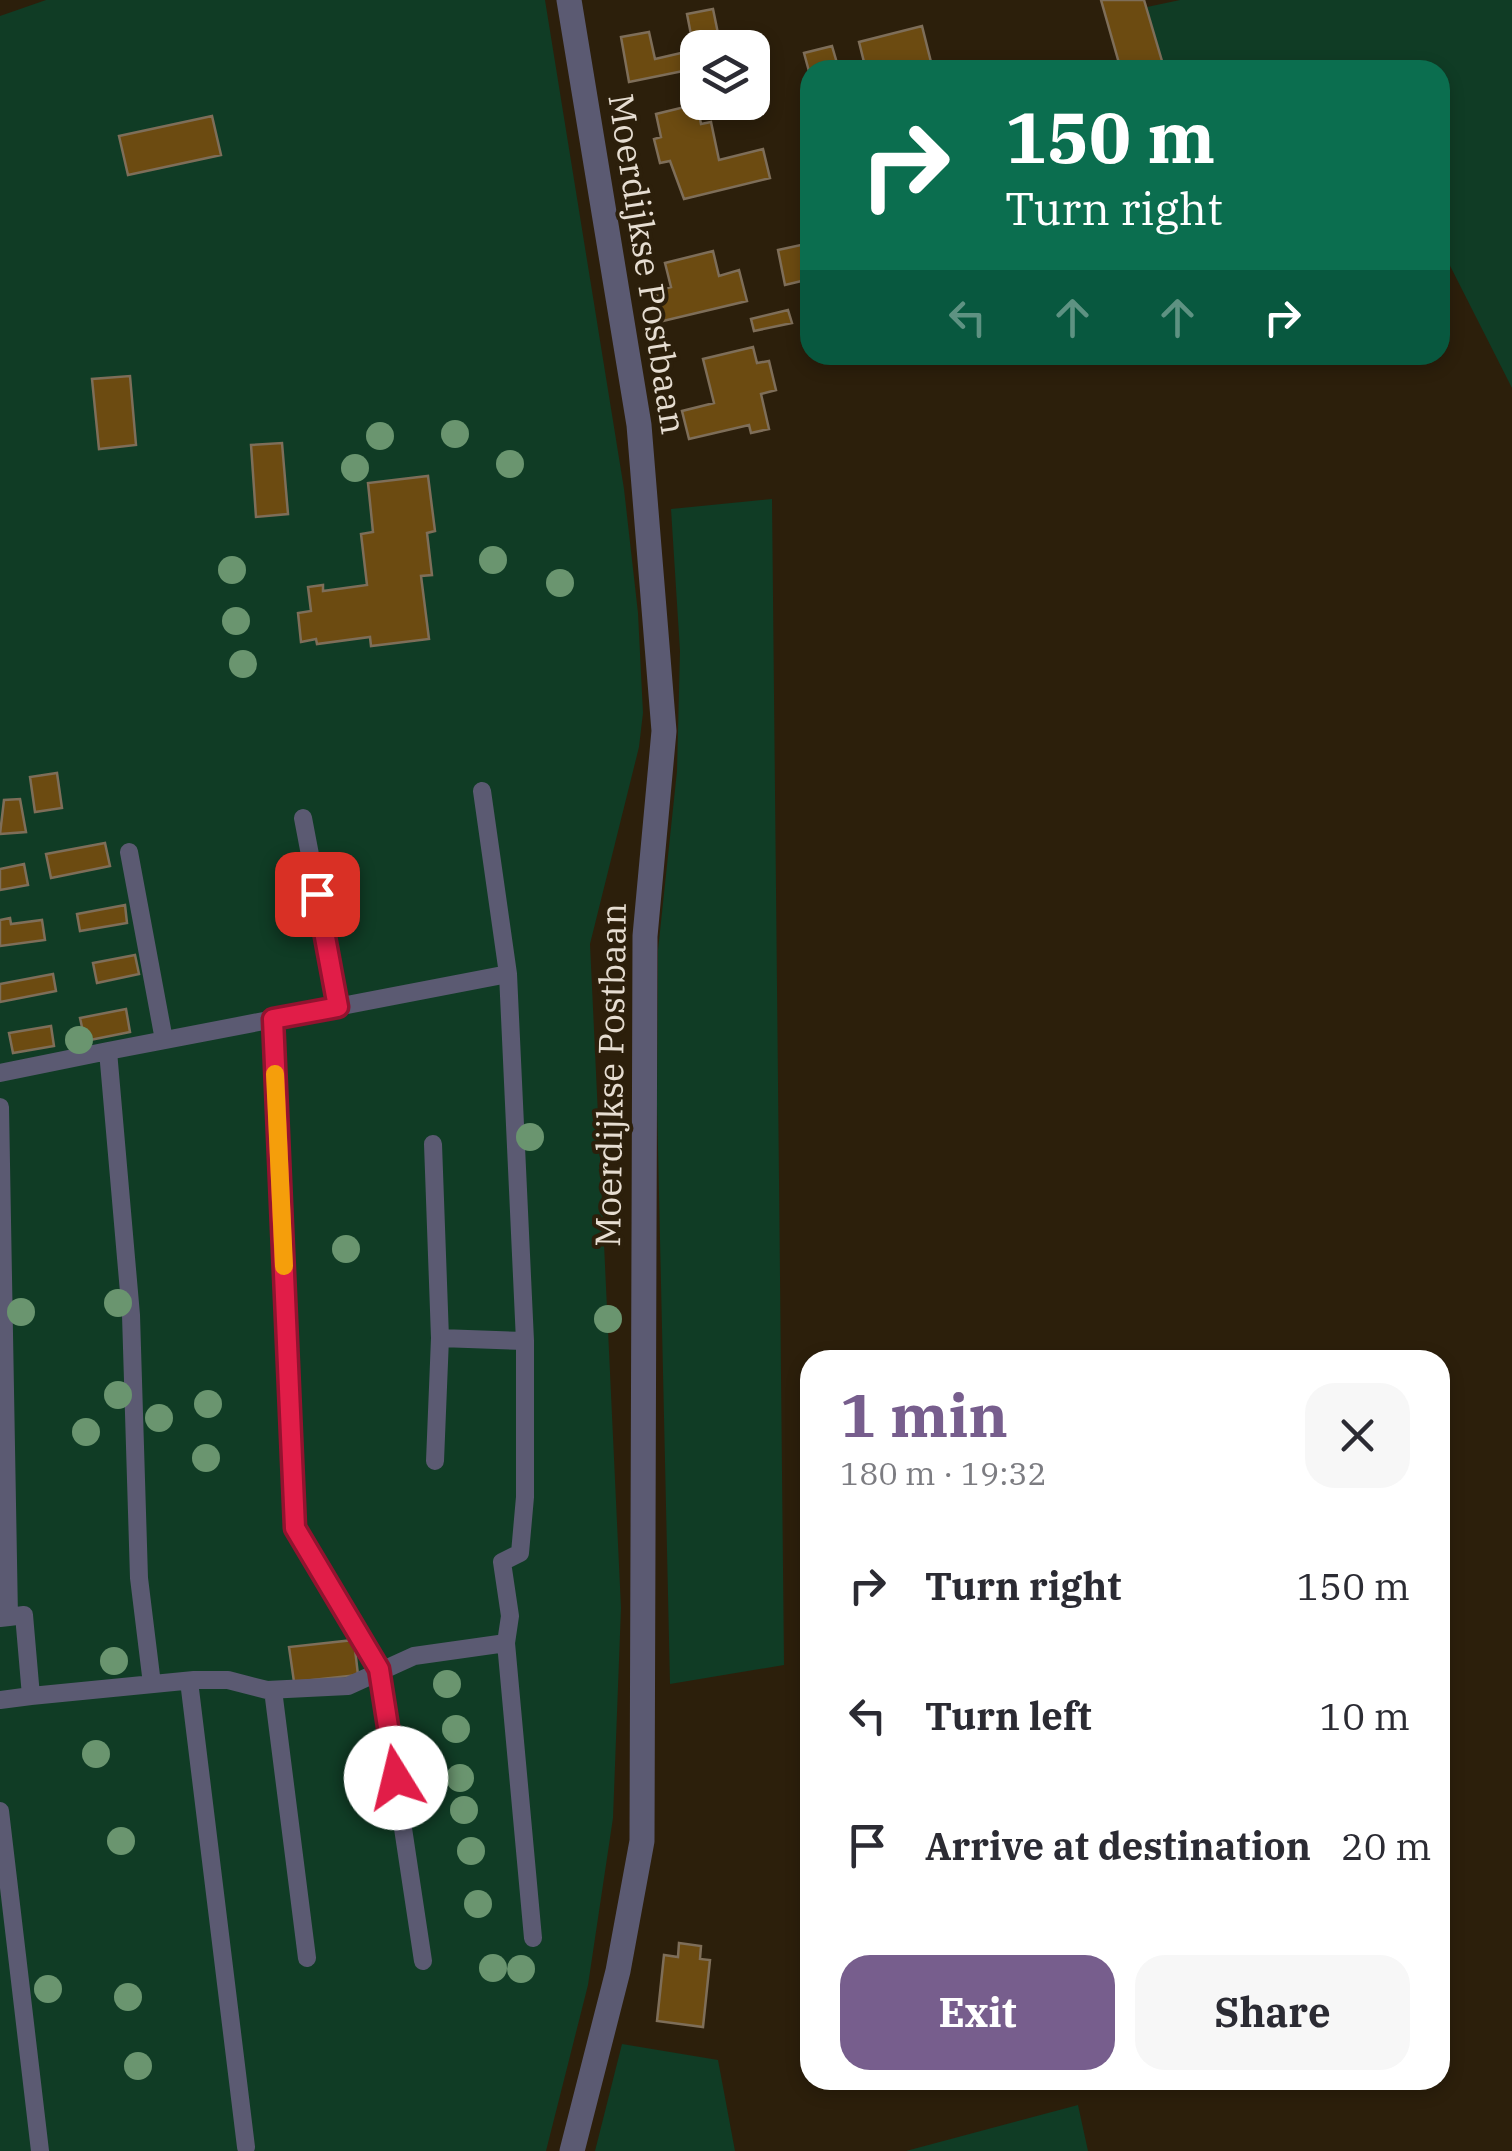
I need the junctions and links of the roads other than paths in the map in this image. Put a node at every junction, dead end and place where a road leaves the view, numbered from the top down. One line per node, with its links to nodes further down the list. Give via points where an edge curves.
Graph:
1 (568, 0): 30 (street, Moerdijkse Postbaan, via 639,426 664,731 645,936 642,1841 618,1971)
2 (482, 791): 5 (lane)
3 (303, 818): 6 (lane)
4 (129, 852): 8 (lane)
5 (508, 974): 6 (lane); 14 (lane)
6 (338, 1007): 7 (lane)
7 (273, 1019): 8 (lane); 18 (lane, via 295,1528)
8 (164, 1040): 9 (lane)
9 (108, 1051): 10 (lane); 20 (lane, via 132,1315 139,1578)
10 (0, 1073)
11 (0, 1107): 16 (lane)
12 (433, 1144): 13 (lane)
13 (440, 1338): 14 (lane); 15 (lane)
14 (525, 1342): 17 (lane, via 525,1497 520,1553 502,1562 510,1616)
15 (435, 1461)
16 (4, 1618): 22 (lane, via 24,1616)
17 (506, 1644): 18 (lane, via 414,1656); 25 (lane)
18 (379, 1669): 21 (lane, via 348,1686); 27 (lane)
19 (189, 1681): 20 (lane); 21 (lane, via 228,1680); 28 (lane)
20 (152, 1684): 22 (lane)
21 (272, 1690): 26 (lane)
22 (32, 1696): 23 (lane)
23 (0, 1700)
24 (0, 1811): 29 (lane)
25 (534, 1938)
26 (307, 1958)
27 (423, 1961)
28 (246, 2147)
29 (40, 2151)
30 (572, 2151)

